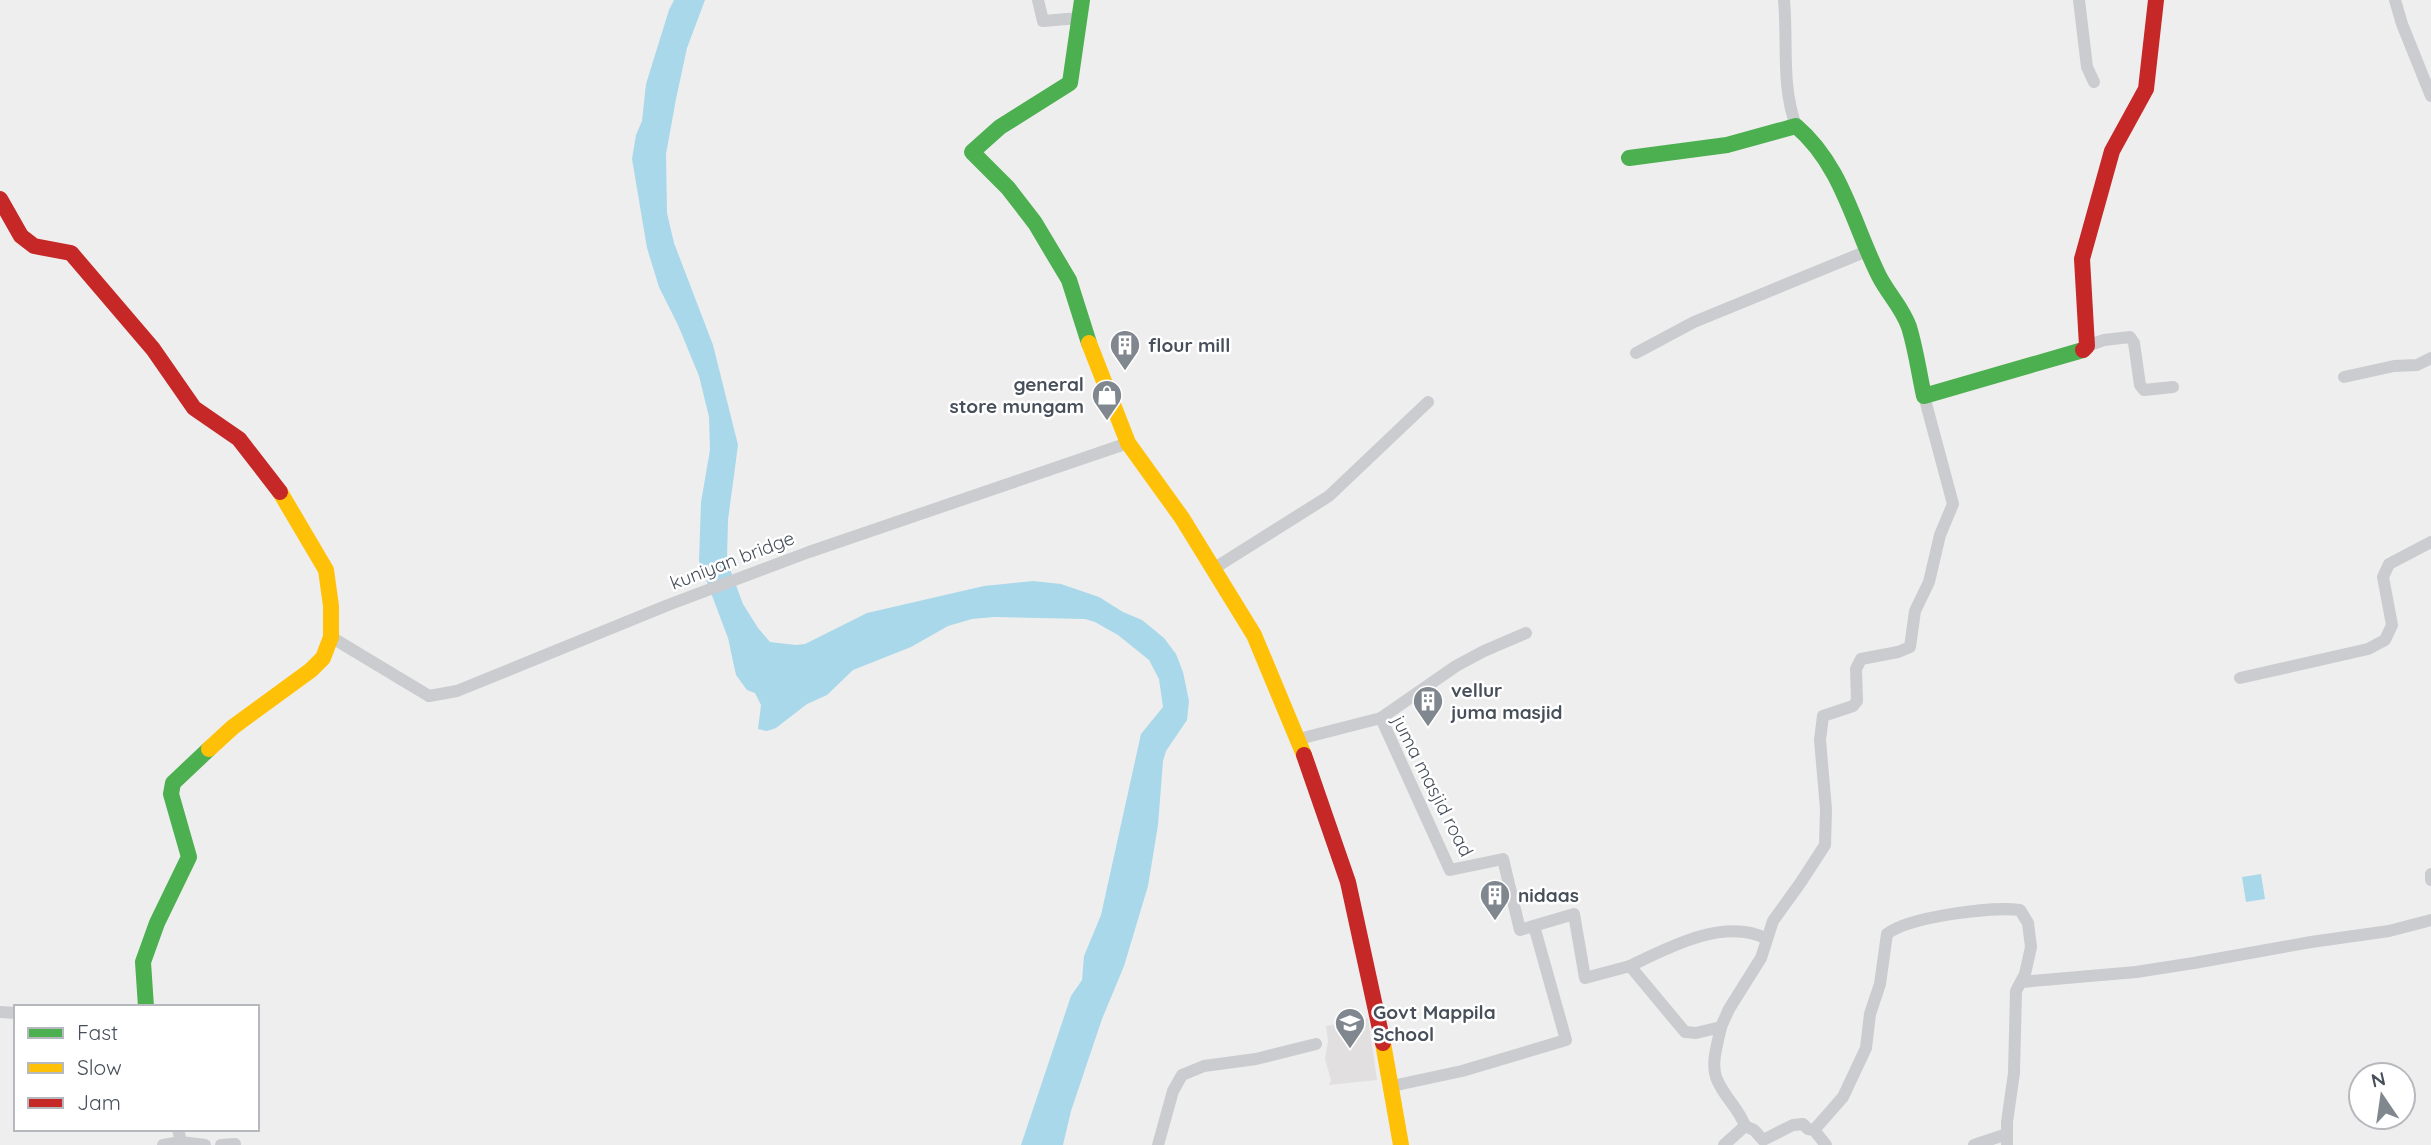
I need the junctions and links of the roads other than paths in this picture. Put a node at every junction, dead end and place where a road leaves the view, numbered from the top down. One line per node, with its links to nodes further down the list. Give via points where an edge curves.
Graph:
1 (1038, 0): 7 (street, via 1043,21)
2 (1082, 0): 7 (street)
3 (1784, 0): 10 (street, via 1785,81)
4 (2079, 0): 8 (street, via 2087,67)
5 (2155, 0): 14 (street, via 2146,89 2112,150 2082,259)
6 (2395, 0): 9 (street)
7 (1079, 18): 21 (street, via 1070,83 1000,127 972,152 1009,188 1069,280)
8 (2094, 82)
9 (2431, 96)
10 (1796, 126): 11 (street, via 1727,145); 13 (street, via 1826,156)
11 (1629, 158)
12 (0, 199): 25 (street, via 21,236 34,246 71,253 153,349 194,408 239,439 283,496 326,570)
13 (1867, 251): 15 (street, via 1694,322); 19 (street, via 1905,317)
14 (2087, 346): 18 (street, via 2130,337 2144,390); 19 (street)
15 (1636, 353)
16 (2431, 358): 17 (street, via 2417,365)
17 (2344, 377)
18 (2173, 387)
19 (1924, 396): 33 (street, via 1953,504 1915,611 1910,647 1861,659 1856,669 1857,701 1823,716 1825,845 1773,921)
20 (1428, 402): 23 (street, via 1329,496)
21 (1128, 443): 23 (street); 25 (street, kuniyan bridge, via 809,552 436,696 420,693)
22 (2431, 542): 26 (street, via 2389,564 2386,570 2383,577 2392,625 2385,640 2368,649)
23 (1213, 569): 28 (street, via 1254,635)
24 (1526, 633): 27 (street, via 1456,666)
25 (331, 637): 36 (street, via 323,658 311,670 233,727 173,783 170,794 188,858 144,962)
26 (2240, 678)
27 (1381, 718): 28 (street, juma masjid road); 32 (street, juma masjid road, via 1450,870 1503,859 1520,930)
28 (1299, 738): 39 (street, via 1348,883)
29 (2431, 874): 30 (street)
30 (2431, 880)
31 (2431, 920): 35 (street, via 2389,931 2136,972)
32 (1534, 926): 34 (street, via 1574,914 1585,978); 39 (street, via 1566,1040)
33 (1767, 939): 34 (street, via 1755,933 1717,933); 37 (street)
34 (1630, 966): 37 (street, via 1685,1032)
35 (2021, 982): 41 (street, via 2031,947 2028,923 2020,910 1938,917 1894,928 1887,934 1867,1048 1843,1097); 43 (street, via 2016,991)
36 (146, 1005)
37 (1721, 1027): 40 (street, via 1716,1079)
38 (1316, 1044): 48 (street, via 1205,1066 1182,1075)
39 (1392, 1086): 49 (street)
40 (1745, 1126): 41 (street, via 1763,1140 1793,1125); 50 (street)
41 (1814, 1130): 51 (street)
42 (180, 1135): 45 (street); 46 (street)
43 (2007, 1140): 52 (street)
44 (235, 1144): 47 (street)
45 (163, 1145)
46 (205, 1145)
47 (220, 1145)
48 (1158, 1145)
49 (1401, 1145)
50 (1724, 1145)
51 (1826, 1145)
52 (1974, 1145)

